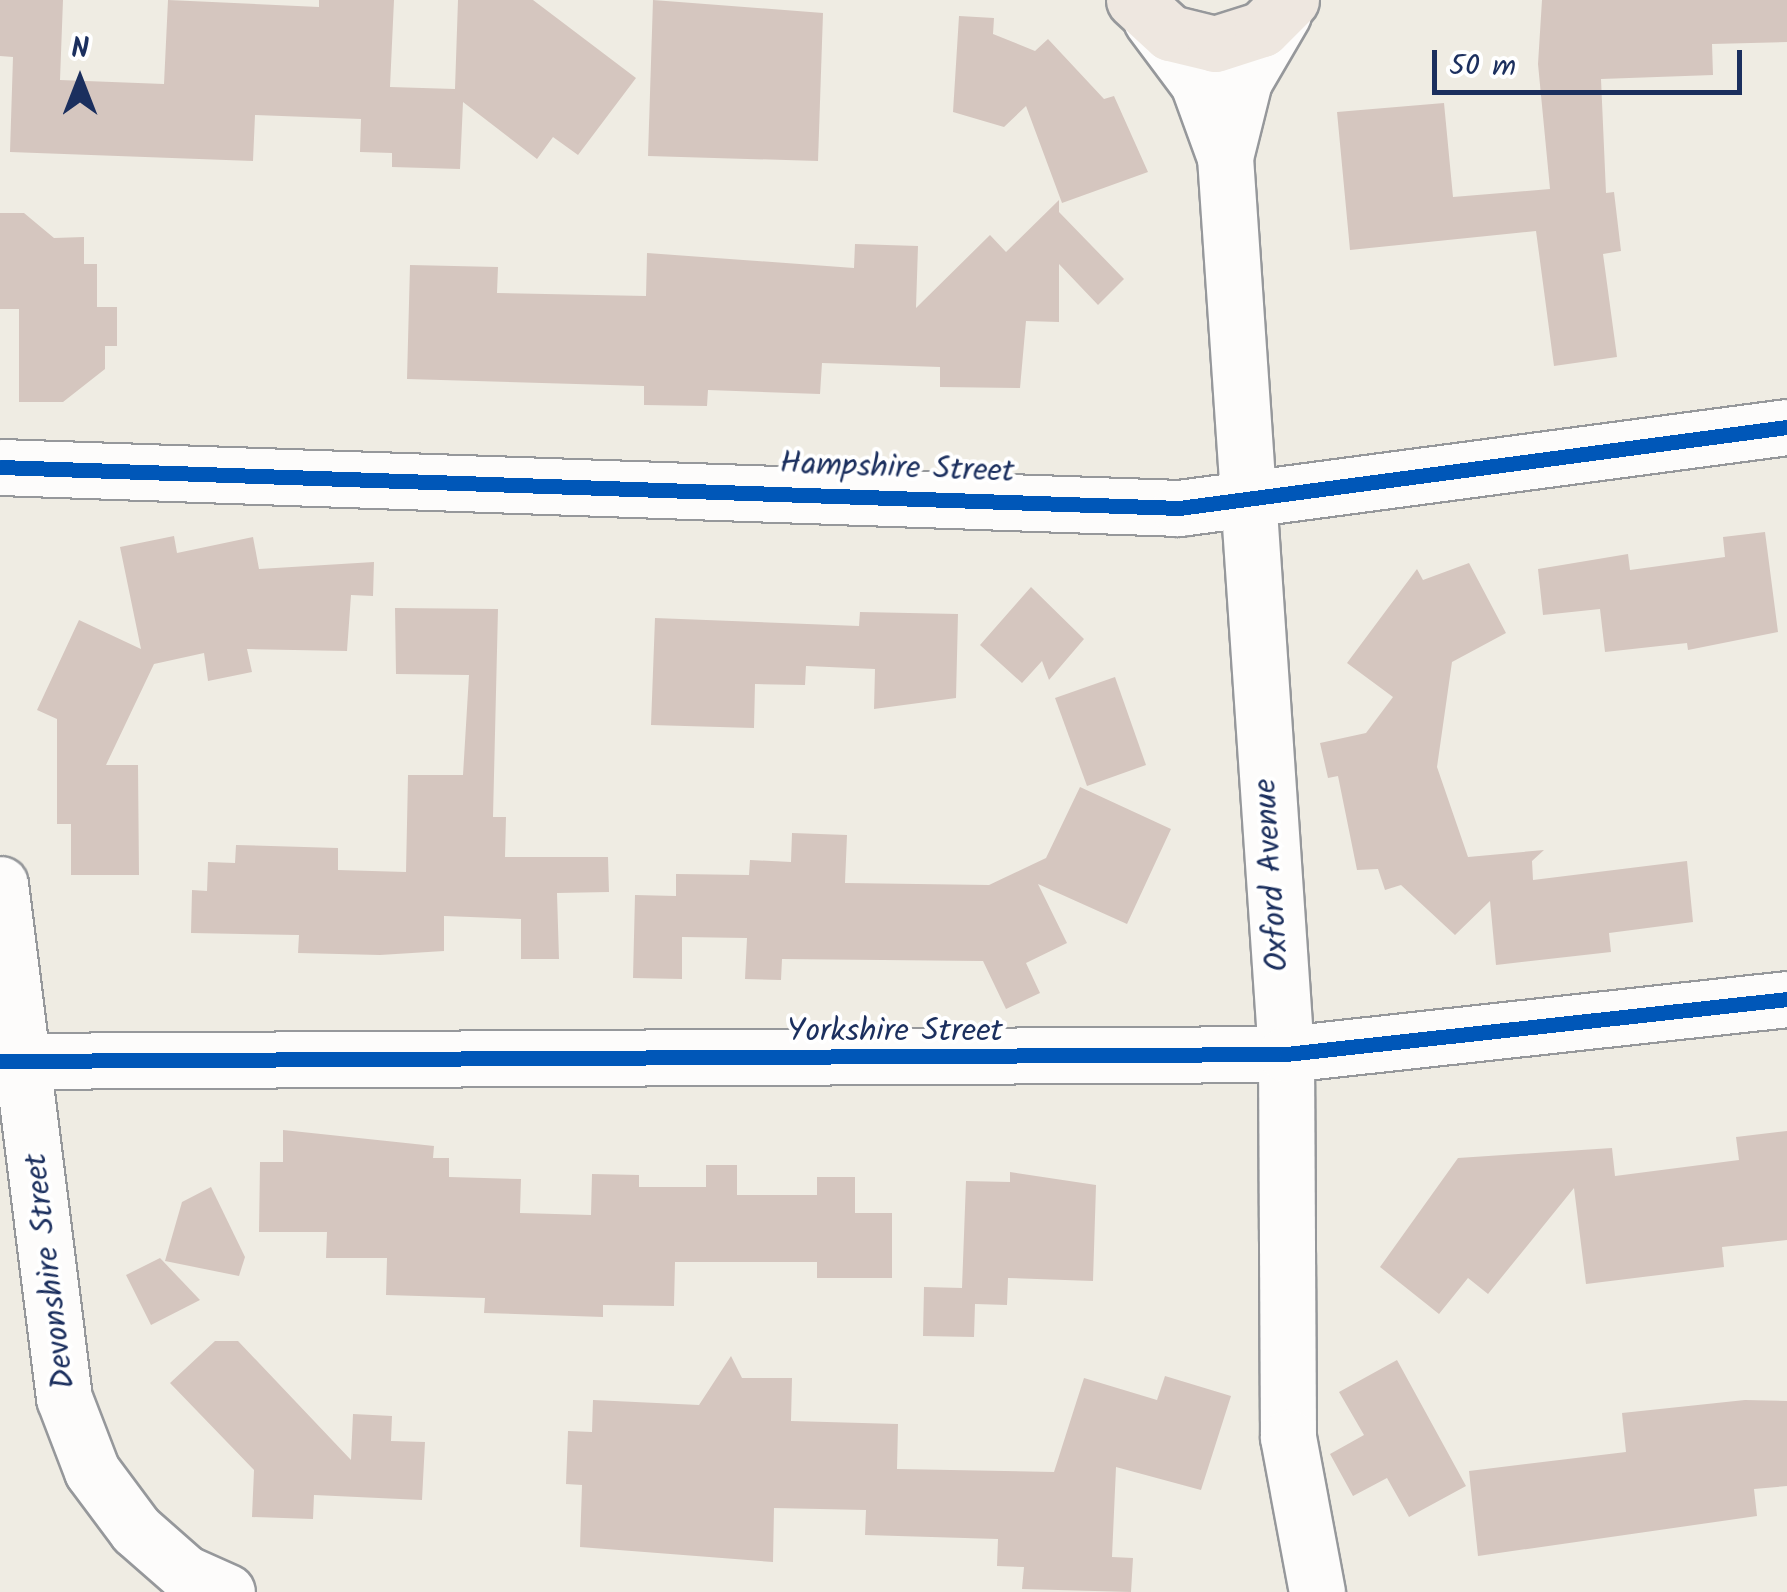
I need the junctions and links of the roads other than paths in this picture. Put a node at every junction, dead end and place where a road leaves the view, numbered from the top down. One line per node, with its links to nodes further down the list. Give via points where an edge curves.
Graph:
1 (1138, 6): 2 (main road, via 1215,44); 3 (street, Oxford Avenue, via 1198,84)
2 (1287, 7): 3 (street, Oxford Avenue, via 1244,81)
3 (1225, 157): 6 (street, Oxford Avenue)
4 (1787, 427): 6 (street, Hampshire Street)
5 (0, 467): 6 (street, Hampshire Street, via 1179,508)
6 (1247, 502): 9 (street, Oxford Avenue)
7 (0, 884): 10 (street, Devonshire Street)
8 (1787, 999): 9 (street, Yorkshire Street)
9 (1286, 1054): 10 (street, Yorkshire Street); 12 (street, Oxford Avenue, via 1288,1437)
10 (13, 1061): 11 (street, Devonshire Street, via 64,1398 92,1471 136,1530 186,1574)
11 (227, 1592)
12 (1317, 1592)

